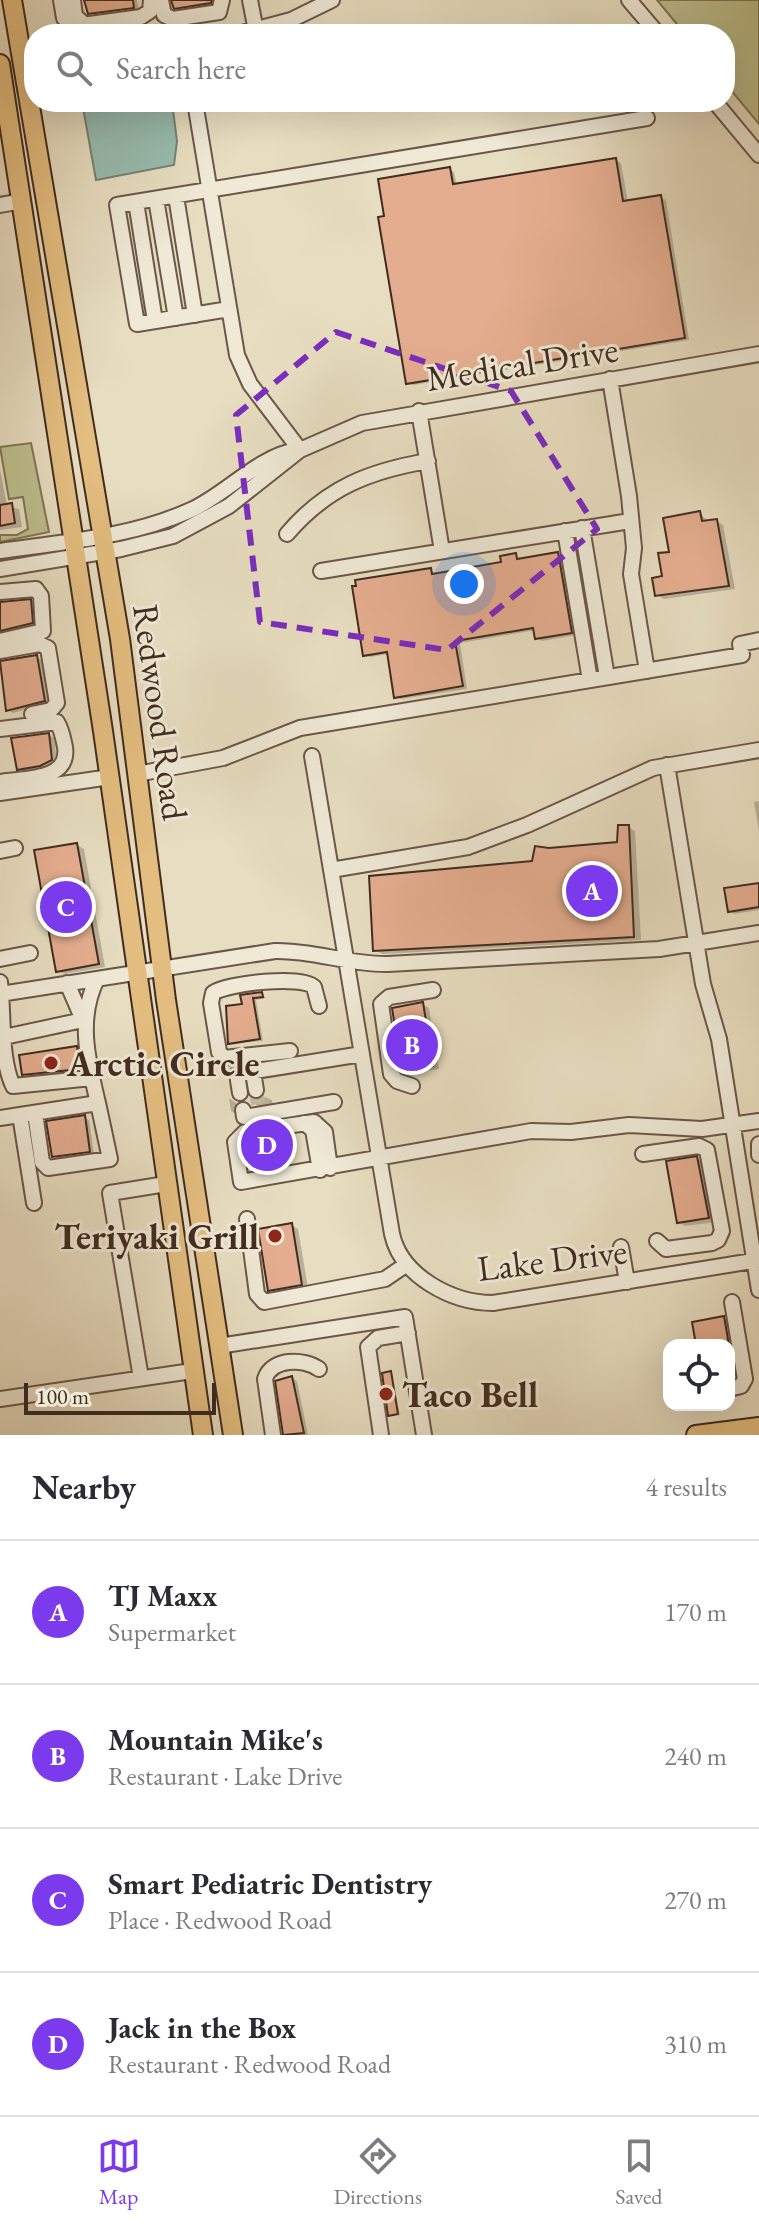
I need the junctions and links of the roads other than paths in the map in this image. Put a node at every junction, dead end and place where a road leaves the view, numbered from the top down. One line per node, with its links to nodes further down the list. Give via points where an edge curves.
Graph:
1 (12, 0): 16 (main road, Redwood Road)
2 (61, 0): 10 (street, via 67,22)
3 (73, 0): 11 (street, via 75,16)
4 (151, 0): 12 (street, via 144,16)
5 (161, 0): 6 (street, via 164,15 173,19 219,12)
6 (222, 0)
7 (250, 0): 13 (street)
8 (332, 0): 14 (street)
9 (629, 0): 15 (street)
10 (79, 24)
11 (84, 24)
12 (92, 24)
13 (255, 24)
14 (278, 24)
15 (649, 24)
16 (24, 50)
17 (0, 64): 26 (main road, Redwood Road)
18 (35, 112): 39 (main road, Redwood Road)
19 (197, 112): 23 (street)
20 (723, 112): 22 (street)
21 (647, 118): 23 (street)
22 (759, 155)
23 (210, 190): 24 (street); 28 (street)
24 (176, 196): 25 (street); 29 (street)
25 (156, 199): 30 (street); 30 (street, via 117,205 129,280 137,324)
26 (22, 201): 27 (street); 40 (main road, Redwood Road)
27 (0, 205)
28 (229, 309): 29 (street); 34 (street, via 245,375)
29 (195, 315): 30 (street)
30 (176, 318)
31 (759, 354): 32 (street, Medical Drive)
32 (610, 379): 33 (street, Medical Drive); 36 (street)
33 (419, 411): 34 (street, Medical Drive, via 362,423); 35 (street)
34 (300, 450): 39 (street, Medical Drive, via 273,458 195,508)
35 (428, 461): 38 (street, via 384,469 344,485 310,508); 42 (street)
36 (630, 521): 37 (street); 49 (street, via 631,574)
37 (574, 530): 42 (street); 50 (street)
38 (287, 534)
39 (104, 544): 40 (street, Medical Drive); 56 (main road, Redwood Road)
40 (76, 548): 41 (street); 43 (street); 57 (main road, Redwood Road)
41 (0, 551)
42 (442, 551): 44 (street)
43 (0, 569)
44 (321, 571)
45 (0, 592): 47 (street, via 36,589 45,623 40,633)
46 (759, 640): 49 (street, via 740,644 742,655)
47 (0, 641)
48 (0, 651): 51 (street, via 46,646 57,699 47,712)
49 (647, 671): 50 (street)
50 (598, 679): 56 (street, via 300,728 223,758)
51 (0, 719)
52 (0, 729): 58 (street, via 57,722 66,759 52,773)
53 (759, 750): 55 (street)
54 (312, 756): 62 (street)
55 (667, 765): 62 (street, via 468,847); 64 (street)
56 (137, 774): 68 (main road, Redwood Road)
57 (110, 777): 59 (street); 69 (main road, Redwood Road)
58 (0, 782)
59 (0, 793)
60 (15, 848): 61 (street)
61 (0, 851)
62 (331, 870): 66 (street)
63 (759, 933): 64 (street)
64 (697, 943): 66 (street, via 388,964); 89 (street)
65 (30, 953): 67 (street)
66 (347, 958): 68 (street, via 275,951); 78 (street)
67 (0, 959)
68 (162, 969): 69 (street); 106 (main road, Redwood Road)
69 (137, 973): 70 (street); 95 (main road, Redwood Road)
70 (97, 979): 71 (street); 75 (street)
71 (67, 983): 72 (street); 75 (street)
72 (0, 990): 76 (street)
73 (433, 990): 81 (street, via 389,997 381,1004 391,1074)
74 (319, 1006): 79 (street, via 309,982 281,983 222,1000 226,1050)
75 (83, 1020): 76 (street); 80 (street)
76 (0, 1038): 80 (street, via 13,1086)
77 (290, 1051): 79 (street)
78 (362, 1054): 79 (street); 93 (street)
79 (246, 1068): 82 (street)
80 (92, 1078): 84 (street)
81 (412, 1086)
82 (248, 1091)
83 (334, 1102): 85 (street)
84 (98, 1103): 86 (street); 86 (street, via 110,1159 48,1168)
85 (253, 1111)
86 (28, 1114): 87 (street); 96 (street)
87 (0, 1118)
88 (759, 1121): 89 (street)
89 (733, 1125): 93 (street, via 538,1130); 100 (street)
90 (759, 1144): 92 (street)
91 (643, 1154): 98 (street, via 705,1148 722,1231 718,1240 670,1249)
92 (759, 1155)
93 (379, 1157): 94 (street); 101 (street, via 394,1242)
94 (325, 1169): 94 (street, via 323,1129 314,1122 239,1135 234,1146 241,1182)
95 (166, 1184): 108 (main road, Redwood Road); 109 (street, via 110,1193)
96 (34, 1203)
97 (247, 1219): 101 (street, via 261,1301 385,1279)
98 (657, 1241)
99 (621, 1247): 102 (street)
100 (757, 1261): 102 (street, Lake Drive); 103 (street)
101 (407, 1264): 102 (street, Lake Drive, via 447,1293 483,1303)
102 (627, 1282)
103 (759, 1290)
104 (732, 1302): 110 (street, via 745,1379)
105 (408, 1333): 106 (street, via 405,1317); 116 (street, via 378,1338 368,1347); 117 (street)
106 (219, 1346): 114 (main road, Redwood Road)
107 (319, 1369): 115 (street, via 300,1361 267,1371)
108 (192, 1371): 109 (street); 113 (main road, Redwood Road)
109 (141, 1378): 111 (street)
110 (735, 1388)
111 (0, 1399)
112 (759, 1427): 118 (main road)
113 (203, 1435)
114 (233, 1435)
115 (273, 1435)
116 (381, 1435)
117 (424, 1435)
118 (696, 1435)

